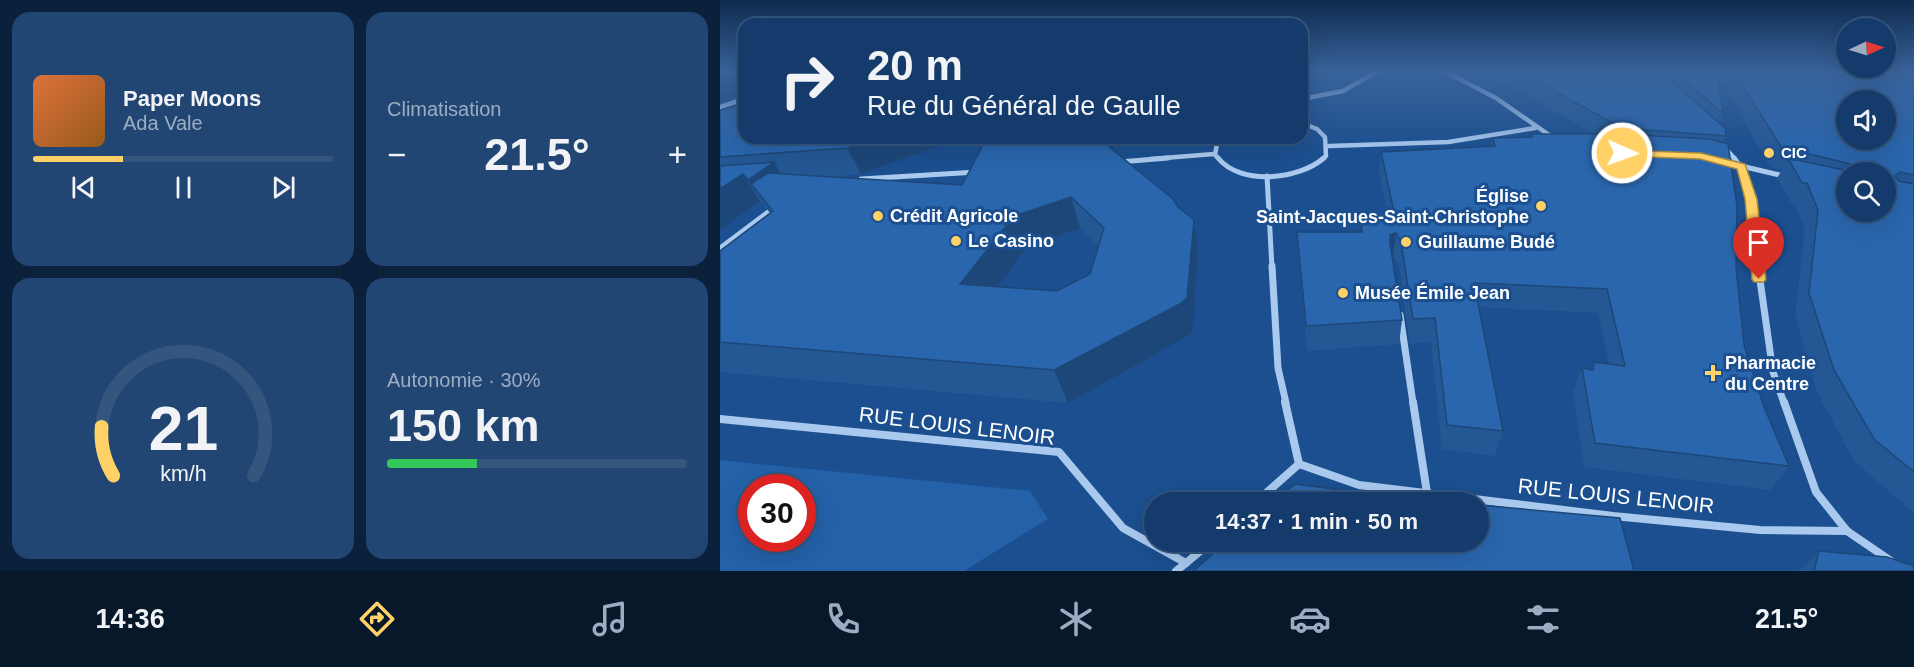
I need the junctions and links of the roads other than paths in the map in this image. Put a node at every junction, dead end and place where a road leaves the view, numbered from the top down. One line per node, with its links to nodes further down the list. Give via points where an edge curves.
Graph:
1 (1495, 98): 5 (street)
2 (738, 101): 3 (street)
3 (720, 108)
4 (1308, 126): 8 (street, via 1326,137)
5 (1535, 128): 6 (street); 8 (street, via 1448,142)
6 (1559, 141)
7 (1215, 144): 10 (street)
8 (1329, 146): 15 (street, via 1317,164 1304,171)
9 (1723, 146): 13 (street)
10 (1214, 154): 12 (street); 15 (street, via 1232,170)
11 (1721, 161): 13 (street)
12 (1110, 162)
13 (1742, 166): 16 (street); 27 (street, via 1751,199 1773,372 1816,492)
14 (980, 171): 17 (street)
15 (1266, 176): 22 (street, via 1278,368)
16 (1793, 178)
17 (850, 180)
18 (780, 202): 19 (street)
19 (720, 248)
20 (1399, 308): 25 (street)
21 (720, 419): 29 (street, RUE LOUIS LENOIR, via 1059,452 1123,528)
22 (1299, 464): 23 (street); 24 (street, RUE LOUIS LENOIR, via 1359,485)
23 (1267, 492)
24 (1418, 492)
25 (1427, 492)
26 (1489, 500): 27 (street, RUE LOUIS LENOIR, via 1760,530)
27 (1847, 531): 30 (street)
28 (1199, 552): 29 (street)
29 (1186, 563): 31 (street)
30 (1896, 564)
31 (1176, 571)

